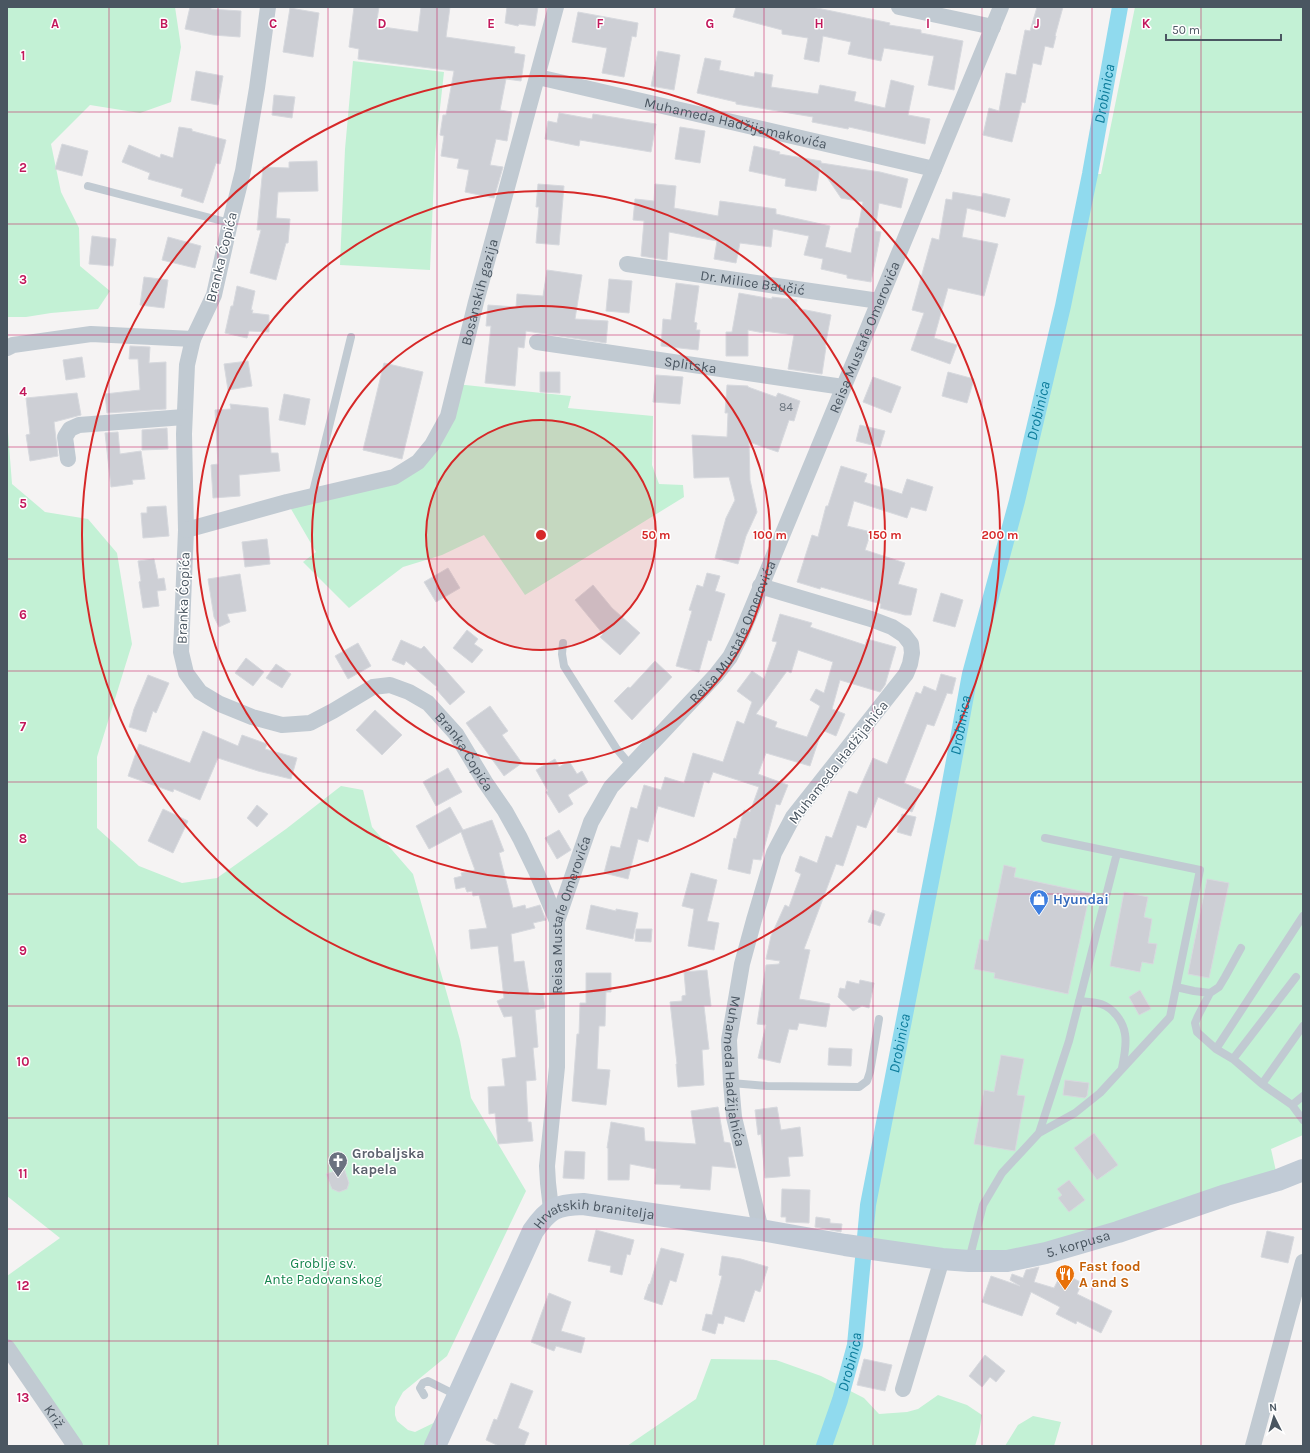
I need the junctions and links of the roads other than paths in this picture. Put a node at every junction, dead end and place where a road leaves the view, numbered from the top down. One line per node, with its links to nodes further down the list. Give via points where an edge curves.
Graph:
1 (268, 7): 9 (street, Branka Ćopića, via 243,172)
2 (556, 7): 6 (street, Bosanskih gazija)
3 (899, 7): 5 (street)
4 (1001, 7): 5 (street, Reisa Mustafe Omerovića)
5 (992, 27): 7 (street, Reisa Mustafe Omerovića)
6 (538, 77): 7 (street, Muhameda Hadžijamakovića); 19 (street, Bosanskih gazija, via 476,302 448,416 441,429 418,462 394,477)
7 (934, 169): 11 (street, Reisa Mustafe Omerovića)
8 (88, 186): 9 (lane)
9 (230, 223): 13 (street, Branka Ćopića, via 214,295)
10 (627, 264): 11 (street, Dr. Milice Baučić)
11 (879, 301): 16 (street, Reisa Mustafe Omerovića)
12 (351, 337): 19 (lane)
13 (193, 339): 15 (street, via 91,334); 17 (street, Branka Ćopića, via 187,365)
14 (537, 342): 16 (street, Splitska)
15 (7, 348)
16 (843, 387): 21 (street, Reisa Mustafe Omerovića)
17 (184, 416): 18 (street, via 79,425 70,428 66,437); 20 (street, Branka Ćopića)
18 (68, 459)
19 (312, 496): 20 (street, Bosanskih gazija)
20 (186, 530): 27 (street, Branka Ćopića, via 181,652 186,672 200,692 220,704 252,717 282,725 310,723 374,687 390,685 428,703 456,734 505,811 533,864)
21 (760, 586): 23 (street, Reisa Mustafe Omerovića, via 730,657); 38 (street, Muhameda Hadžijahića, via 892,627 904,635 911,644 912,653 906,674 793,816 774,852 742,964 729,1040)
22 (563, 643): 23 (lane, via 564,666 616,748)
23 (631, 766): 27 (street, Reisa Mustafe Omerovića, via 611,788 590,822)
24 (1045, 838): 25 (lane)
25 (1117, 853): 30 (lane, via 1200,870); 32 (lane)
26 (1303, 916): 35 (lane)
27 (557, 921): 45 (street, Reisa Mustafe Omerovića, via 557,1067 547,1166)
28 (1241, 948): 31 (lane, via 1219,987)
29 (1296, 977): 36 (lane)
30 (1176, 987): 31 (lane); 37 (lane, via 1170,1017)
31 (1210, 993): 35 (lane, via 1195,1023 1197,1032)
32 (1079, 1001): 37 (lane, via 1100,1004 1113,1010 1120,1021 1125,1034); 43 (lane, via 1069,1041)
33 (879, 1019): 38 (lane, via 870,1072 867,1081 859,1087)
34 (1303, 1026): 39 (lane)
35 (1216, 1049): 36 (lane)
36 (1233, 1059): 39 (lane)
37 (1122, 1069): 43 (lane, via 1075,1113)
38 (731, 1083): 46 (street, Muhameda Hadžijahića, via 734,1117)
39 (1262, 1084): 41 (lane)
40 (1303, 1096): 41 (lane)
41 (1292, 1105): 42 (lane)
42 (1303, 1120)
43 (1039, 1133): 49 (lane, via 1002,1173 983,1205)
44 (1303, 1170): 49 (street, 5. korpusa, via 1118,1232 1046,1253 1007,1261)
45 (551, 1209): 46 (street, Hrvatskih branitelja, via 583,1204); 54 (street, Hrvatskih branitelja, via 533,1231)
46 (761, 1230): 47 (street, Hrvatskih branitelja)
47 (845, 1245): 48 (street, 5. korpusa)
48 (942, 1259): 49 (street, 5. korpusa); 52 (street)
49 (969, 1261)
50 (1303, 1262): 57 (street)
51 (7, 1347): 55 (street, Križ)
52 (903, 1389)
53 (424, 1395): 54 (lane, via 420,1388 428,1381)
54 (458, 1396): 56 (street, Hrvatskih branitelja)
55 (75, 1446)
56 (435, 1446)
57 (1253, 1446)

